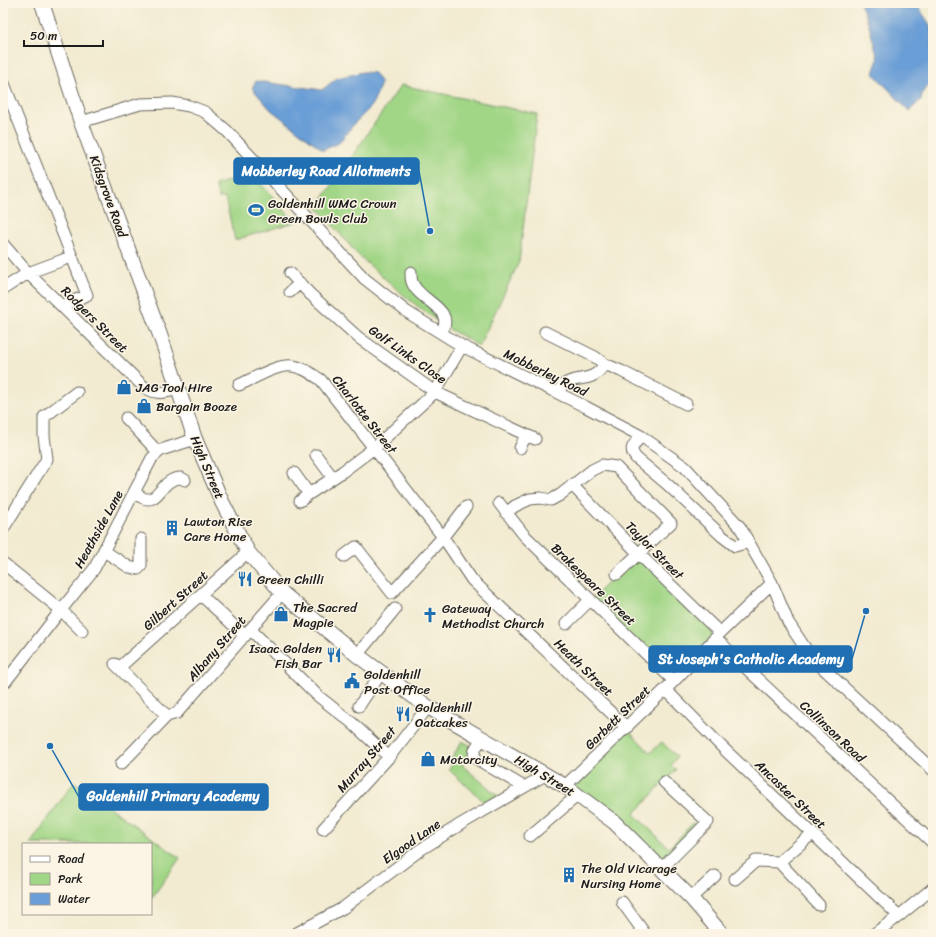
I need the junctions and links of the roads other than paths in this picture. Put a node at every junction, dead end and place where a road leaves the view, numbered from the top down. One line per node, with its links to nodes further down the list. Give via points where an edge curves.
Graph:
1 (42, 3): 3 (main road, Kidsgrove Road)
2 (3, 81): 5 (street)
3 (81, 122): 14 (street, Mobberley Road, via 140,104 172,103 205,112 226,131 365,279 407,312); 18 (main road, Kidsgrove Road)
4 (3, 244): 7 (street, Rodgers Street)
5 (71, 257): 7 (street); 12 (street, via 87,295)
6 (411, 272): 14 (street, via 411,280 418,292 444,316 445,327)
7 (28, 273): 10 (street); 12 (street, Rodgers Street)
8 (290, 273): 9 (street, Golf Links Close)
9 (300, 283): 11 (street); 20 (street, Golf Links Close, via 359,338)
10 (3, 288)
11 (290, 292)
12 (63, 307): 18 (street, Rodgers Street, via 144,387 152,392 162,393)
13 (545, 332): 16 (street)
14 (441, 333): 15 (street, Mobberley Road)
15 (462, 346): 20 (street); 21 (street, Mobberley Road)
16 (605, 364): 21 (street, via 594,376 563,385); 22 (street)
17 (239, 385): 26 (street, Charlotte Street, via 276,368 292,366 307,371 321,380)
18 (178, 389): 25 (main road, High Street)
19 (77, 392): 40 (street, via 41,415 47,459)
20 (436, 392): 26 (street); 27 (street, Golf Links Close, via 530,437)
21 (558, 393): 24 (street, Mobberley Road)
22 (686, 404)
23 (126, 418): 28 (street)
24 (641, 436): 43 (street, Mobberley Road, via 685,467 740,528); 43 (street, via 632,447 632,453 636,458 735,546)
25 (195, 439): 28 (street); 45 (main road, High Street, via 222,502)
26 (374, 448): 31 (street); 41 (street, Charlotte Street)
27 (520, 448)
28 (158, 452): 34 (street, Heathside Lane, via 152,458)
29 (316, 455): 31 (street)
30 (294, 474): 35 (street)
31 (333, 478): 35 (street)
32 (185, 480): 34 (street, via 173,479 149,500)
33 (572, 485): 39 (street, via 551,500 530,499); 46 (street, Taylor Street); 46 (street, via 602,465 616,467 671,523)
34 (134, 492): 44 (street, Heathside Lane)
35 (310, 494): 36 (street)
36 (300, 501)
37 (499, 503): 39 (street, Brakespeare Street)
38 (466, 506): 41 (street)
39 (506, 513): 53 (street, Brakespeare Street, via 524,535)
40 (3, 529)
41 (442, 537): 47 (street, via 424,562 392,593 356,547); 68 (street, Heath Street, via 472,580)
42 (141, 539): 44 (street, via 141,566 138,569 129,568)
43 (749, 542): 50 (street, Mobberley Road)
44 (104, 551): 55 (street, Heathside Lane, via 94,569)
45 (248, 552): 51 (main road, High Street); 52 (street, Gilbert Street)
46 (638, 554): 49 (street); 59 (street, Taylor Street)
47 (344, 556)
48 (3, 563): 55 (street)
49 (617, 574)
50 (772, 583): 59 (street, Garbett Street); 72 (street, Mobberley Road, via 788,622 812,657)
51 (282, 593): 58 (street, Albany Street); 60 (main road, High Street)
52 (201, 595): 58 (street); 67 (street, Gilbert Street, via 117,665)
53 (590, 600): 56 (street); 62 (street, Brakespeare Street)
54 (395, 609): 60 (street)
55 (61, 610): 57 (street); 63 (street, Heathside Lane)
56 (566, 624)
57 (82, 631)
58 (248, 632): 67 (street, Albany Street, via 177,713); 70 (street)
59 (718, 635): 62 (street, Garbett Street); 81 (street, Collinson Road, via 746,668)
60 (357, 655): 61 (main road, High Street)
61 (381, 673): 65 (street); 66 (main road, High Street)
62 (674, 681): 64 (street, Garbett Street)
63 (3, 685)
64 (666, 690): 68 (street, Garbett Street); 79 (street, Ancaster Street)
65 (359, 706)
66 (428, 707): 69 (main road, High Street); 70 (street, Murray Street)
67 (167, 716): 71 (street, Albany Street)
68 (627, 728): 75 (street, Garbett Street)
69 (483, 738): 73 (main road, High Street); 76 (street, via 475,748 475,758)
70 (389, 757): 78 (street, Murray Street)
71 (121, 764)
72 (933, 770)
73 (545, 774): 75 (main road, High Street); 76 (street, Elgood Lane)
74 (664, 782): 83 (street, via 708,822 699,824)
75 (565, 786): 77 (main road, High Street)
76 (524, 787): 91 (street, Elgood Lane, via 420,850 342,908)
77 (578, 795): 80 (street); 83 (main road, High Street, via 614,822)
78 (323, 829)
79 (812, 834): 82 (street); 90 (street, Ancaster Street)
80 (530, 836)
81 (933, 843)
82 (779, 862): 85 (street, via 756,861); 89 (street)
83 (661, 869): 87 (main road, High Street)
84 (715, 876): 87 (street)
85 (735, 879)
86 (933, 888): 90 (street)
87 (691, 898): 93 (main road, High Street)
88 (622, 902): 92 (street, via 643,930)
89 (819, 905)
90 (899, 916): 94 (street)
91 (295, 934)
92 (642, 934)
93 (722, 934)
94 (874, 934)

